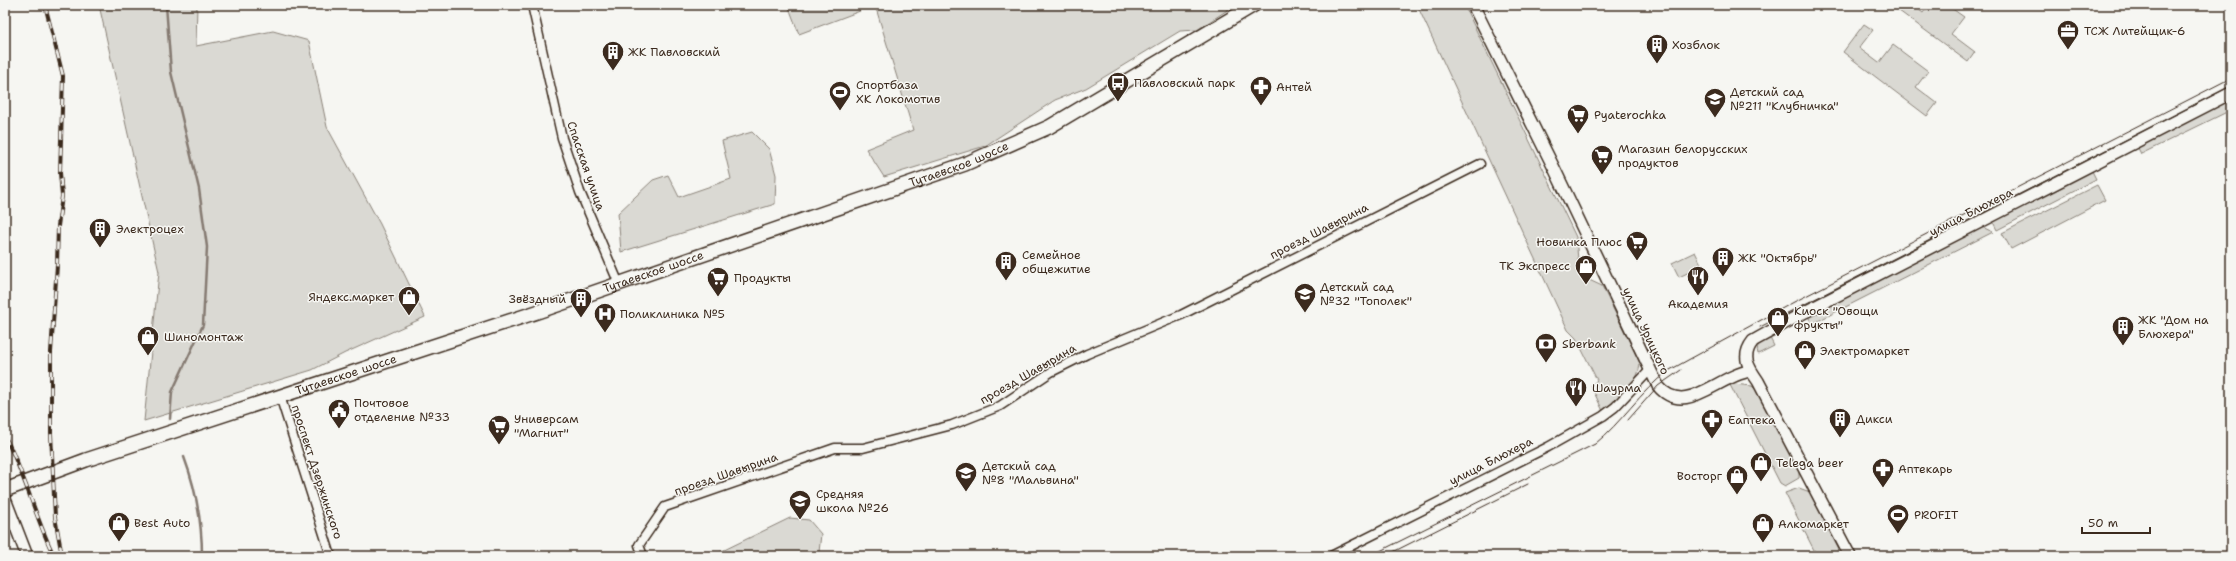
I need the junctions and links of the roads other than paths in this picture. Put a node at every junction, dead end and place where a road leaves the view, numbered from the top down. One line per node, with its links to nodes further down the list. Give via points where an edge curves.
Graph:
1 (532, 5): 6 (street, Спасская улица, via 562,138 580,192)
2 (1254, 5): 6 (main road, Тутаевское шоссе, via 1049,127 965,164)
3 (1472, 5): 7 (street, улица Урицкого, via 1554,168)
4 (2231, 93): 8 (street, улица Блюхера, via 1770,331 1753,341 1748,348 1747,364)
5 (1480, 164): 14 (street, проезд Шавырина, via 1180,315 1051,372 1000,406 952,425 863,448 836,448 665,507 639,545)
6 (619, 284): 9 (main road, Тутаевское шоссе)
7 (1650, 370): 8 (street, улица Урицкого, via 1663,392 1669,397 1683,400 1734,374); 15 (street, улица Блюхера, via 1615,408 1603,416 1548,447)
8 (1750, 371): 16 (street, via 1758,381)
9 (280, 396): 10 (main road, Тутаевское шоссе); 13 (street, проспект Дзержинского)
10 (5, 490)
11 (5, 499): 12 (street)
12 (27, 556)
13 (331, 556)
14 (643, 556)
15 (1331, 556)
16 (1850, 556)

